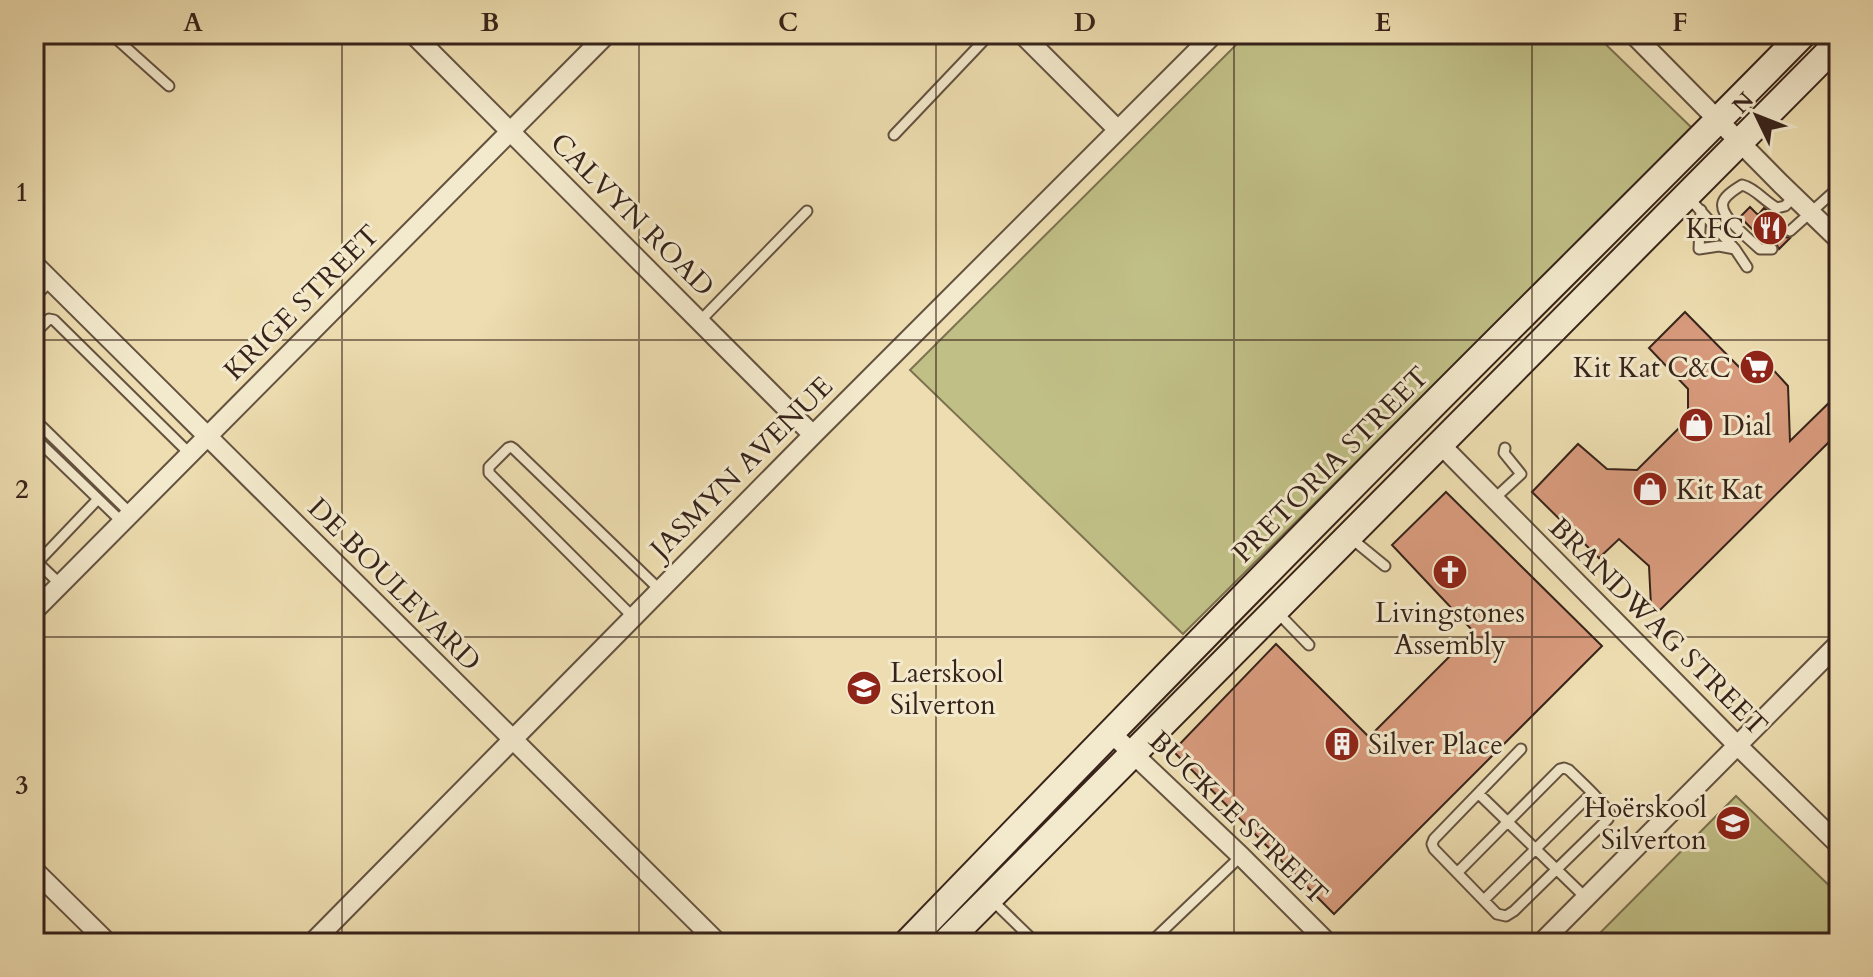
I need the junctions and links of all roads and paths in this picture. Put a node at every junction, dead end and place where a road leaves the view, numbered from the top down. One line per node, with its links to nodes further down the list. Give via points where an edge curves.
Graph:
1 (111, 34): 10 (lane)
2 (413, 34): 13 (street, CALVYN ROAD)
3 (607, 34): 13 (street, KRIGE STREET)
4 (990, 34): 14 (lane)
5 (1022, 34): 12 (street)
6 (1214, 34): 12 (street, JASMYN AVENUE)
7 (1633, 34): 11 (street)
8 (1803, 34): 11 (main road, PRETORIA STREET)
9 (1839, 42): 15 (main road)
10 (169, 86)
11 (1718, 121): 15 (street); 51 (main road, PRETORIA STREET)
12 (1117, 129): 33 (street, JASMYN AVENUE)
13 (511, 132): 29 (street, CALVYN ROAD); 32 (street, KRIGE STREET)
14 (894, 135)
15 (1740, 142): 17 (street); 18 (main road)
16 (1839, 187): 20 (lane)
17 (1794, 197): 20 (street); 24 (lane, via 1777,208 1742,185 1722,204 1723,214 1760,249)
18 (1694, 203): 23 (lane); 23 (lane, via 1699,249); 35 (main road)
19 (807, 211): 29 (lane)
20 (1811, 213): 21 (lane); 22 (street)
21 (1790, 231)
22 (1839, 240)
23 (1735, 249): 26 (lane)
24 (1772, 249)
25 (34, 264): 27 (street, DE BOULEVARD)
26 (1747, 267)
27 (51, 281): 28 (lane); 32 (street, DE BOULEVARD)
28 (34, 297)
29 (700, 321): 33 (street, CALVYN ROAD)
30 (34, 334): 37 (lane, via 54,320)
31 (34, 419): 40 (lane)
32 (207, 435): 37 (street, KRIGE STREET); 53 (street, DE BOULEVARD)
33 (813, 435): 45 (street, JASMYN AVENUE)
34 (34, 437): 38 (lane)
35 (1441, 445): 39 (street, BRANDWAG STREET); 41 (main road)
36 (1505, 448): 39 (lane, via 1521,474)
37 (189, 453): 40 (street, KRIGE STREET)
38 (98, 499): 40 (lane); 42 (lane)
39 (1494, 499): 54 (street, BRANDWAG STREET)
40 (126, 518): 44 (street, KRIGE STREET)
41 (1349, 536): 43 (lane); 46 (main road); 51 (main road, via 1326,542 1181,683)
42 (36, 561): 44 (lane)
43 (1385, 566)
44 (60, 584): 47 (street, KRIGE STREET)
45 (660, 590): 48 (street, JASMYN AVENUE); 48 (lane, via 514,449 508,448 489,467 489,473)
46 (1275, 610): 50 (lane); 56 (main road)
47 (34, 611)
48 (633, 617): 53 (street, JASMYN AVENUE)
49 (1839, 643): 54 (street)
50 (1309, 645)
51 (1150, 692): 52 (main road, PRETORIA STREET)
52 (1110, 732): 56 (street, BUCKLE STREET); 72 (main road, PRETORIA STREET)
53 (512, 740): 70 (street, JASMYN AVENUE); 71 (street, DE BOULEVARD)
54 (1737, 745): 60 (street, BRANDWAG STREET); 67 (street)
55 (1521, 749): 58 (lane)
56 (1134, 753): 62 (street, BUCKLE STREET); 66 (main road)
57 (1592, 793): 59 (lane, via 1569,770 1560,769); 61 (lane); 64 (lane, via 1608,810 1608,819)
58 (1479, 794): 59 (lane); 65 (lane, via 1432,844)
59 (1508, 822): 61 (lane); 65 (lane)
60 (1839, 845)
61 (1536, 849): 64 (lane); 68 (lane)
62 (1241, 856): 75 (lane); 76 (street, BUCKLE STREET)
63 (34, 870): 69 (street)
64 (1557, 870): 67 (lane); 68 (lane, via 1506,916)
65 (1457, 873): 68 (lane)
66 (989, 898): 73 (main road); 74 (lane)
67 (1586, 898): 77 (street)
68 (1484, 900)
69 (108, 943)
70 (312, 943)
71 (718, 943)
72 (907, 943)
73 (945, 943)
74 (1036, 943)
75 (1150, 943)
76 (1328, 943)
77 (1541, 943)

